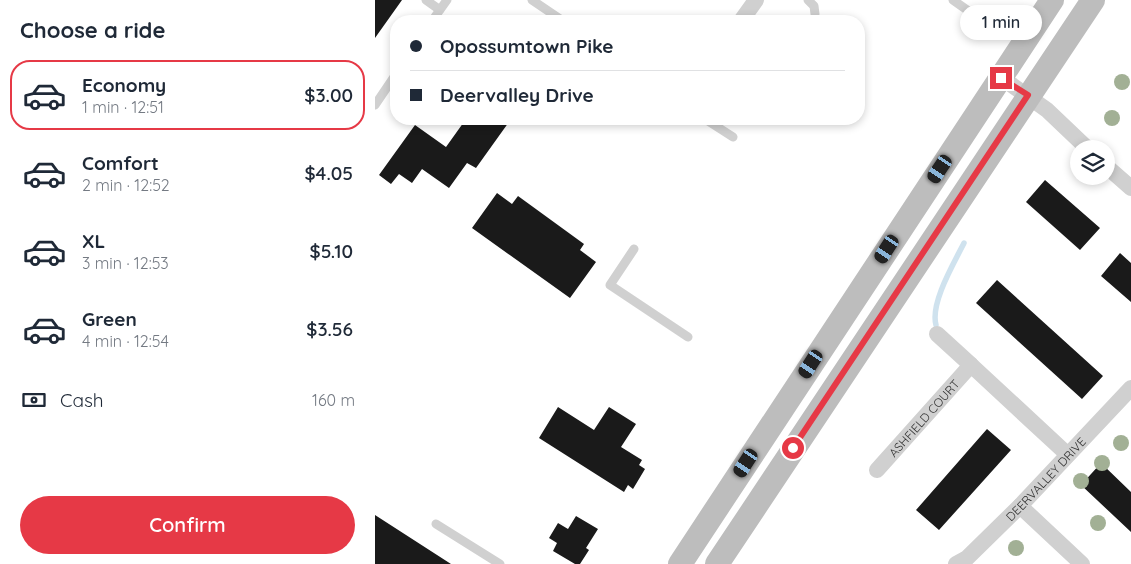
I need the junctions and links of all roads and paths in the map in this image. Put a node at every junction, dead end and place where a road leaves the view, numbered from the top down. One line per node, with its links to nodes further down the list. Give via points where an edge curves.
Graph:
1 (426, 0): 9 (lane)
2 (447, 0): 9 (lane)
3 (532, 0): 12 (lane)
4 (756, 0): 13 (street)
5 (809, 0): 10 (lane)
6 (953, 0): 14 (lane)
7 (1052, 0): 15 (main road)
8 (1093, 0): 17 (main road)
9 (440, 10): 11 (lane)
10 (815, 14)
11 (436, 15)
12 (554, 15)
13 (745, 15)
14 (977, 17)
15 (1001, 78): 17 (street); 34 (main road)
16 (390, 83): 18 (lane)
17 (1028, 95): 21 (street); 35 (main road)
18 (375, 105)
19 (714, 125): 20 (lane)
20 (733, 137)
21 (1078, 140)
22 (1115, 174): 23 (street)
23 (1131, 188)
24 (633, 249): 26 (lane, via 609,285)
25 (937, 334): 27 (street)
26 (688, 337)
27 (971, 365): 29 (street); 30 (street, ASHFIELD COURT)
28 (1131, 388): 29 (street, DEERVALLEY DRIVE)
29 (1067, 454): 31 (street, DEERVALLEY DRIVE)
30 (877, 470)
31 (1020, 506): 36 (street, DEERVALLEY DRIVE, via 967,558); 37 (street)
32 (436, 524): 33 (lane)
33 (500, 564)
34 (680, 564)
35 (717, 564)
36 (956, 564)
37 (1082, 564)

